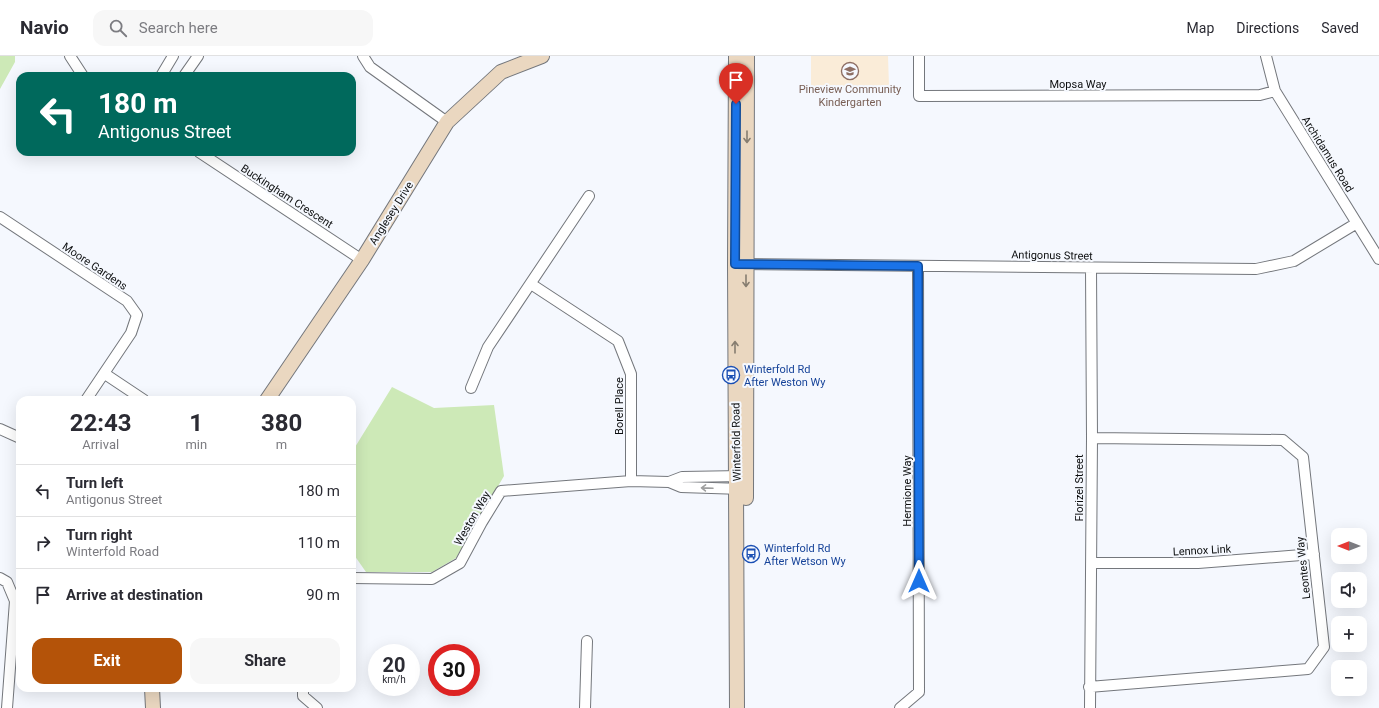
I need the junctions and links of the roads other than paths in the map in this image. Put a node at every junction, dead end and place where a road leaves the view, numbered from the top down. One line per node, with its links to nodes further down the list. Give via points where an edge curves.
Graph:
1 (70, 56): 10 (street)
2 (173, 56): 11 (street)
3 (198, 56): 12 (street)
4 (363, 56): 14 (street, via 370,67)
5 (542, 56): 14 (main road, Anglesey Drive, via 501,72)
6 (736, 56): 21 (main road, Winterfold Road)
7 (747, 56): 21 (main road, Winterfold Road, one-way to 21)
8 (919, 56): 13 (street, Mopsa Way, via 919,96 1260,95)
9 (1266, 56): 13 (street, Archidamus Road)
10 (80, 72)
11 (163, 72)
12 (187, 72)
13 (1275, 90): 18 (street, Archidamus Road)
14 (447, 122): 20 (main road, Anglesey Drive)
15 (205, 156): 20 (street, Buckingham Crescent)
16 (589, 196): 24 (street)
17 (0, 217): 25 (street, Moore Gardens, via 127,301 137,315 131,333)
18 (1356, 223): 19 (street, Archidamus Road); 23 (street, Antigonus Street, via 1294,261 1256,269)
19 (1379, 259)
20 (362, 260): 29 (main road, Anglesey Drive)
21 (740, 264): 22 (street, Antigonus Street); 34 (main road, Winterfold Road)
22 (918, 266): 23 (street, Antigonus Street); 50 (street, Hermione Way, via 919,692)
23 (1091, 268): 32 (street, Florizel Street)
24 (531, 284): 26 (street, via 488,347); 33 (street, Borell Place, via 618,341 631,374)
25 (105, 374): 27 (street, Moore Gardens); 28 (street)
26 (471, 388)
27 (89, 396)
28 (138, 396)
29 (270, 396)
30 (0, 429): 31 (street)
31 (16, 436)
32 (1092, 438): 35 (street, Leontes Way, via 1283,440 1304,457); 36 (street, Florizel Street)
33 (631, 481): 34 (street, Weston Way, via 669,482 681,487); 38 (street, Weston Way, via 501,491 460,564 432,579)
34 (741, 482): 48 (main road, Winterfold Road); 49 (main road, Winterfold Road)
35 (1314, 554): 36 (street, Lennox Link, via 1198,564); 41 (street, Leontes Way, via 1324,648 1308,669)
36 (1091, 564): 41 (street, Florizel Street)
37 (0, 578): 40 (street, via 7,582 15,601)
38 (356, 578)
39 (587, 642): 47 (street)
40 (16, 650): 44 (street)
41 (1089, 687): 51 (street, Florizel Street)
42 (152, 692): 45 (main road)
43 (303, 692): 46 (street, via 303,696)
44 (7, 708)
45 (153, 708)
46 (317, 708)
47 (585, 708)
48 (737, 708)
49 (747, 708)
50 (900, 708)
51 (1090, 708)

